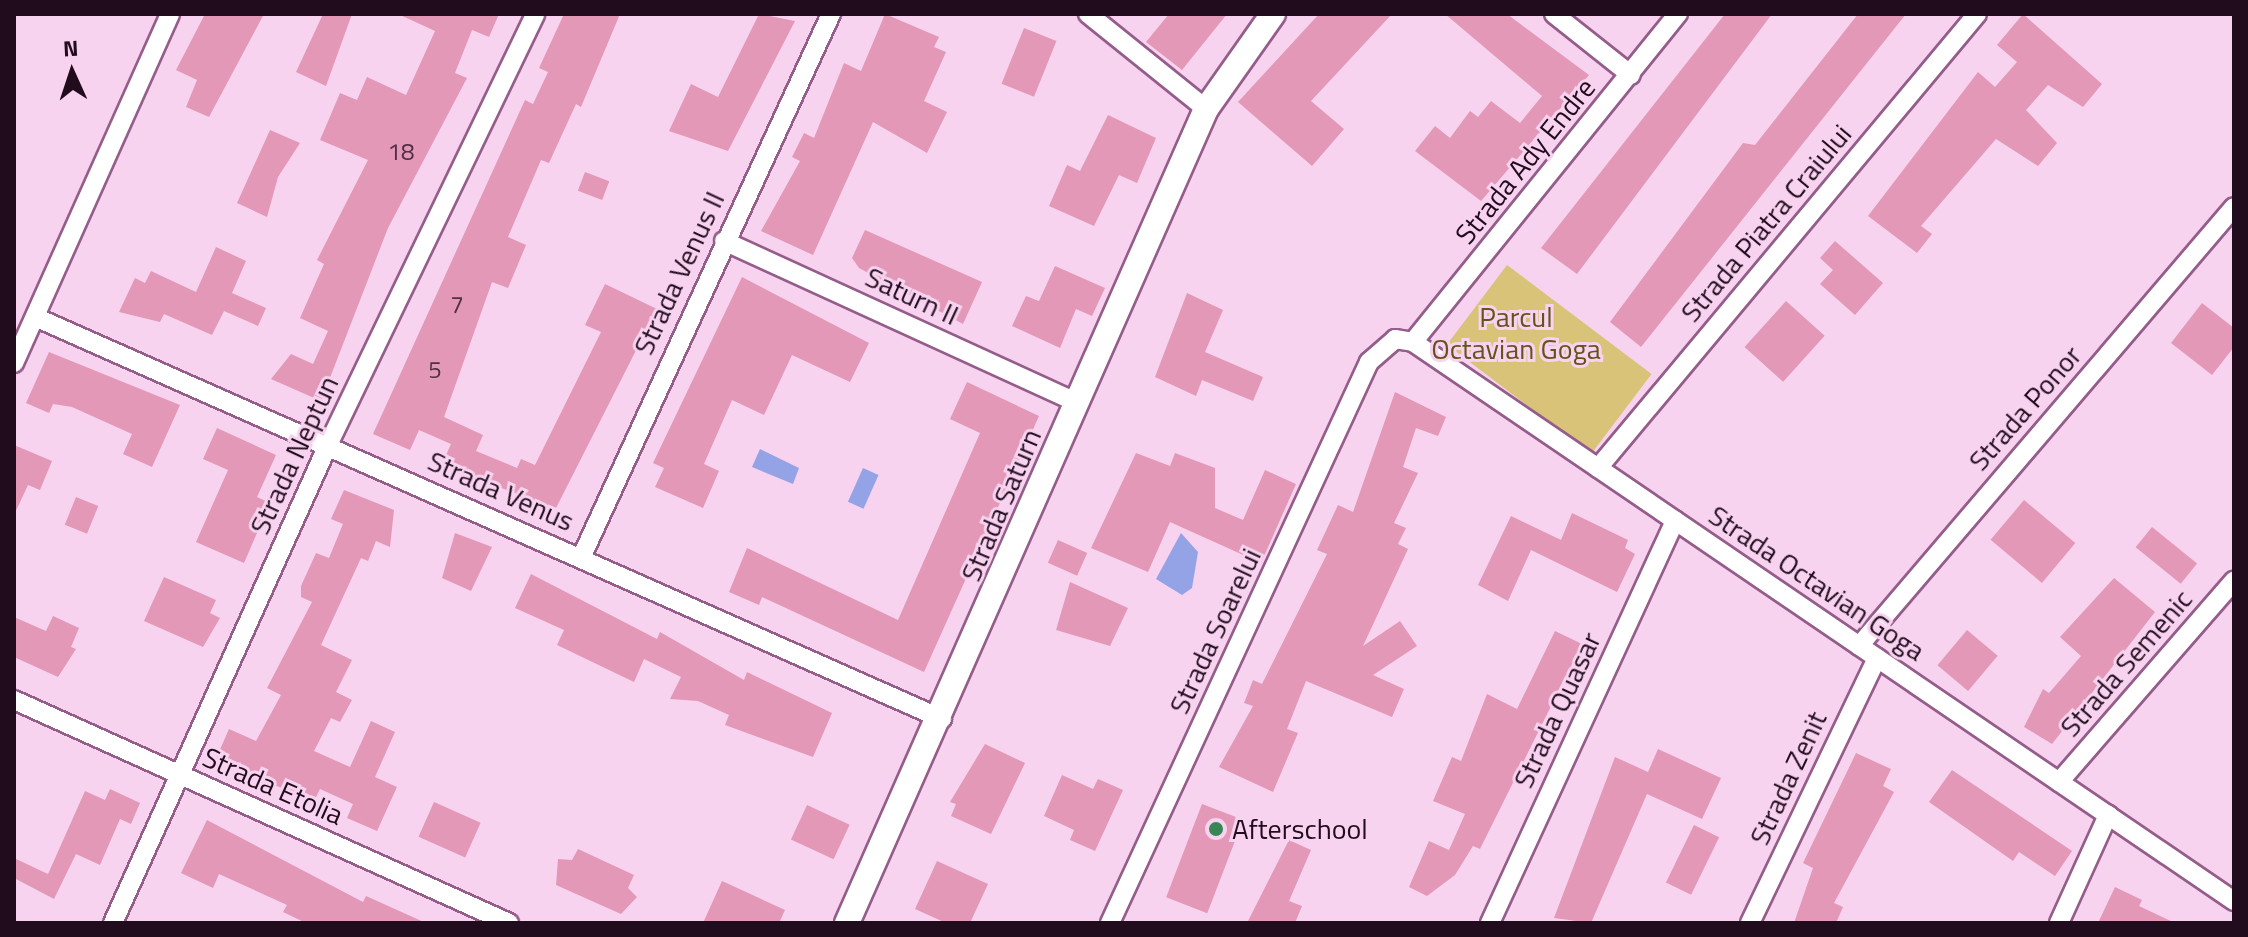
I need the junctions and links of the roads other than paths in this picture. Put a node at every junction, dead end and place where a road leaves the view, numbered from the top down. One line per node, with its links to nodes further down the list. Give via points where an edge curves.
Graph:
1 (170, 14): 13 (street)
2 (535, 14): 17 (street, Strada Neptun)
3 (831, 14): 12 (street, Strada Venus II)
4 (1088, 14): 10 (street)
5 (1273, 14): 10 (street, Strada Saturn)
6 (1554, 14): 9 (street)
7 (1678, 14): 9 (street, Strada Ady Endre)
8 (1977, 14): 18 (street, Strada Piatra Craiului)
9 (1631, 75): 14 (street, Strada Ady Endre)
10 (1206, 109): 16 (street, Strada Saturn)
11 (2234, 207): 22 (street, Strada Ponor)
12 (724, 241): 16 (street, Saturn II); 20 (street, Strada Venus II)
13 (35, 317): 15 (street); 17 (street, Strada Venus)
14 (1413, 342): 18 (street, Strada Octavian Goga); 33 (street, Strada Soarelui, via 1395,339 1369,362)
15 (14, 363)
16 (1078, 403): 25 (street, Strada Saturn)
17 (328, 445): 20 (street, Strada Venus); 26 (street, Strada Neptun)
18 (1598, 468): 19 (street, Strada Octavian Goga)
19 (1675, 521): 22 (street, Strada Octavian Goga); 34 (street, Strada Quasar)
20 (581, 558): 25 (street, Strada Venus)
21 (2234, 581): 27 (street, Strada Semenic)
22 (1859, 646): 23 (street, Strada Octavian Goga)
23 (1877, 658): 27 (street, Strada Octavian Goga); 35 (street, Strada Zenit)
24 (14, 700): 26 (street, Strada Etolia)
25 (942, 719): 32 (street, Strada Saturn)
26 (181, 775): 30 (street, Strada Neptun); 31 (street, Strada Etolia)
27 (2059, 782): 28 (street, Strada Octavian Goga)
28 (2108, 815): 29 (street, Strada Octavian Goga); 36 (street)
29 (2234, 901)
30 (113, 923)
31 (509, 923)
32 (847, 923)
33 (1110, 923)
34 (1490, 923)
35 (1750, 923)
36 (2059, 923)

